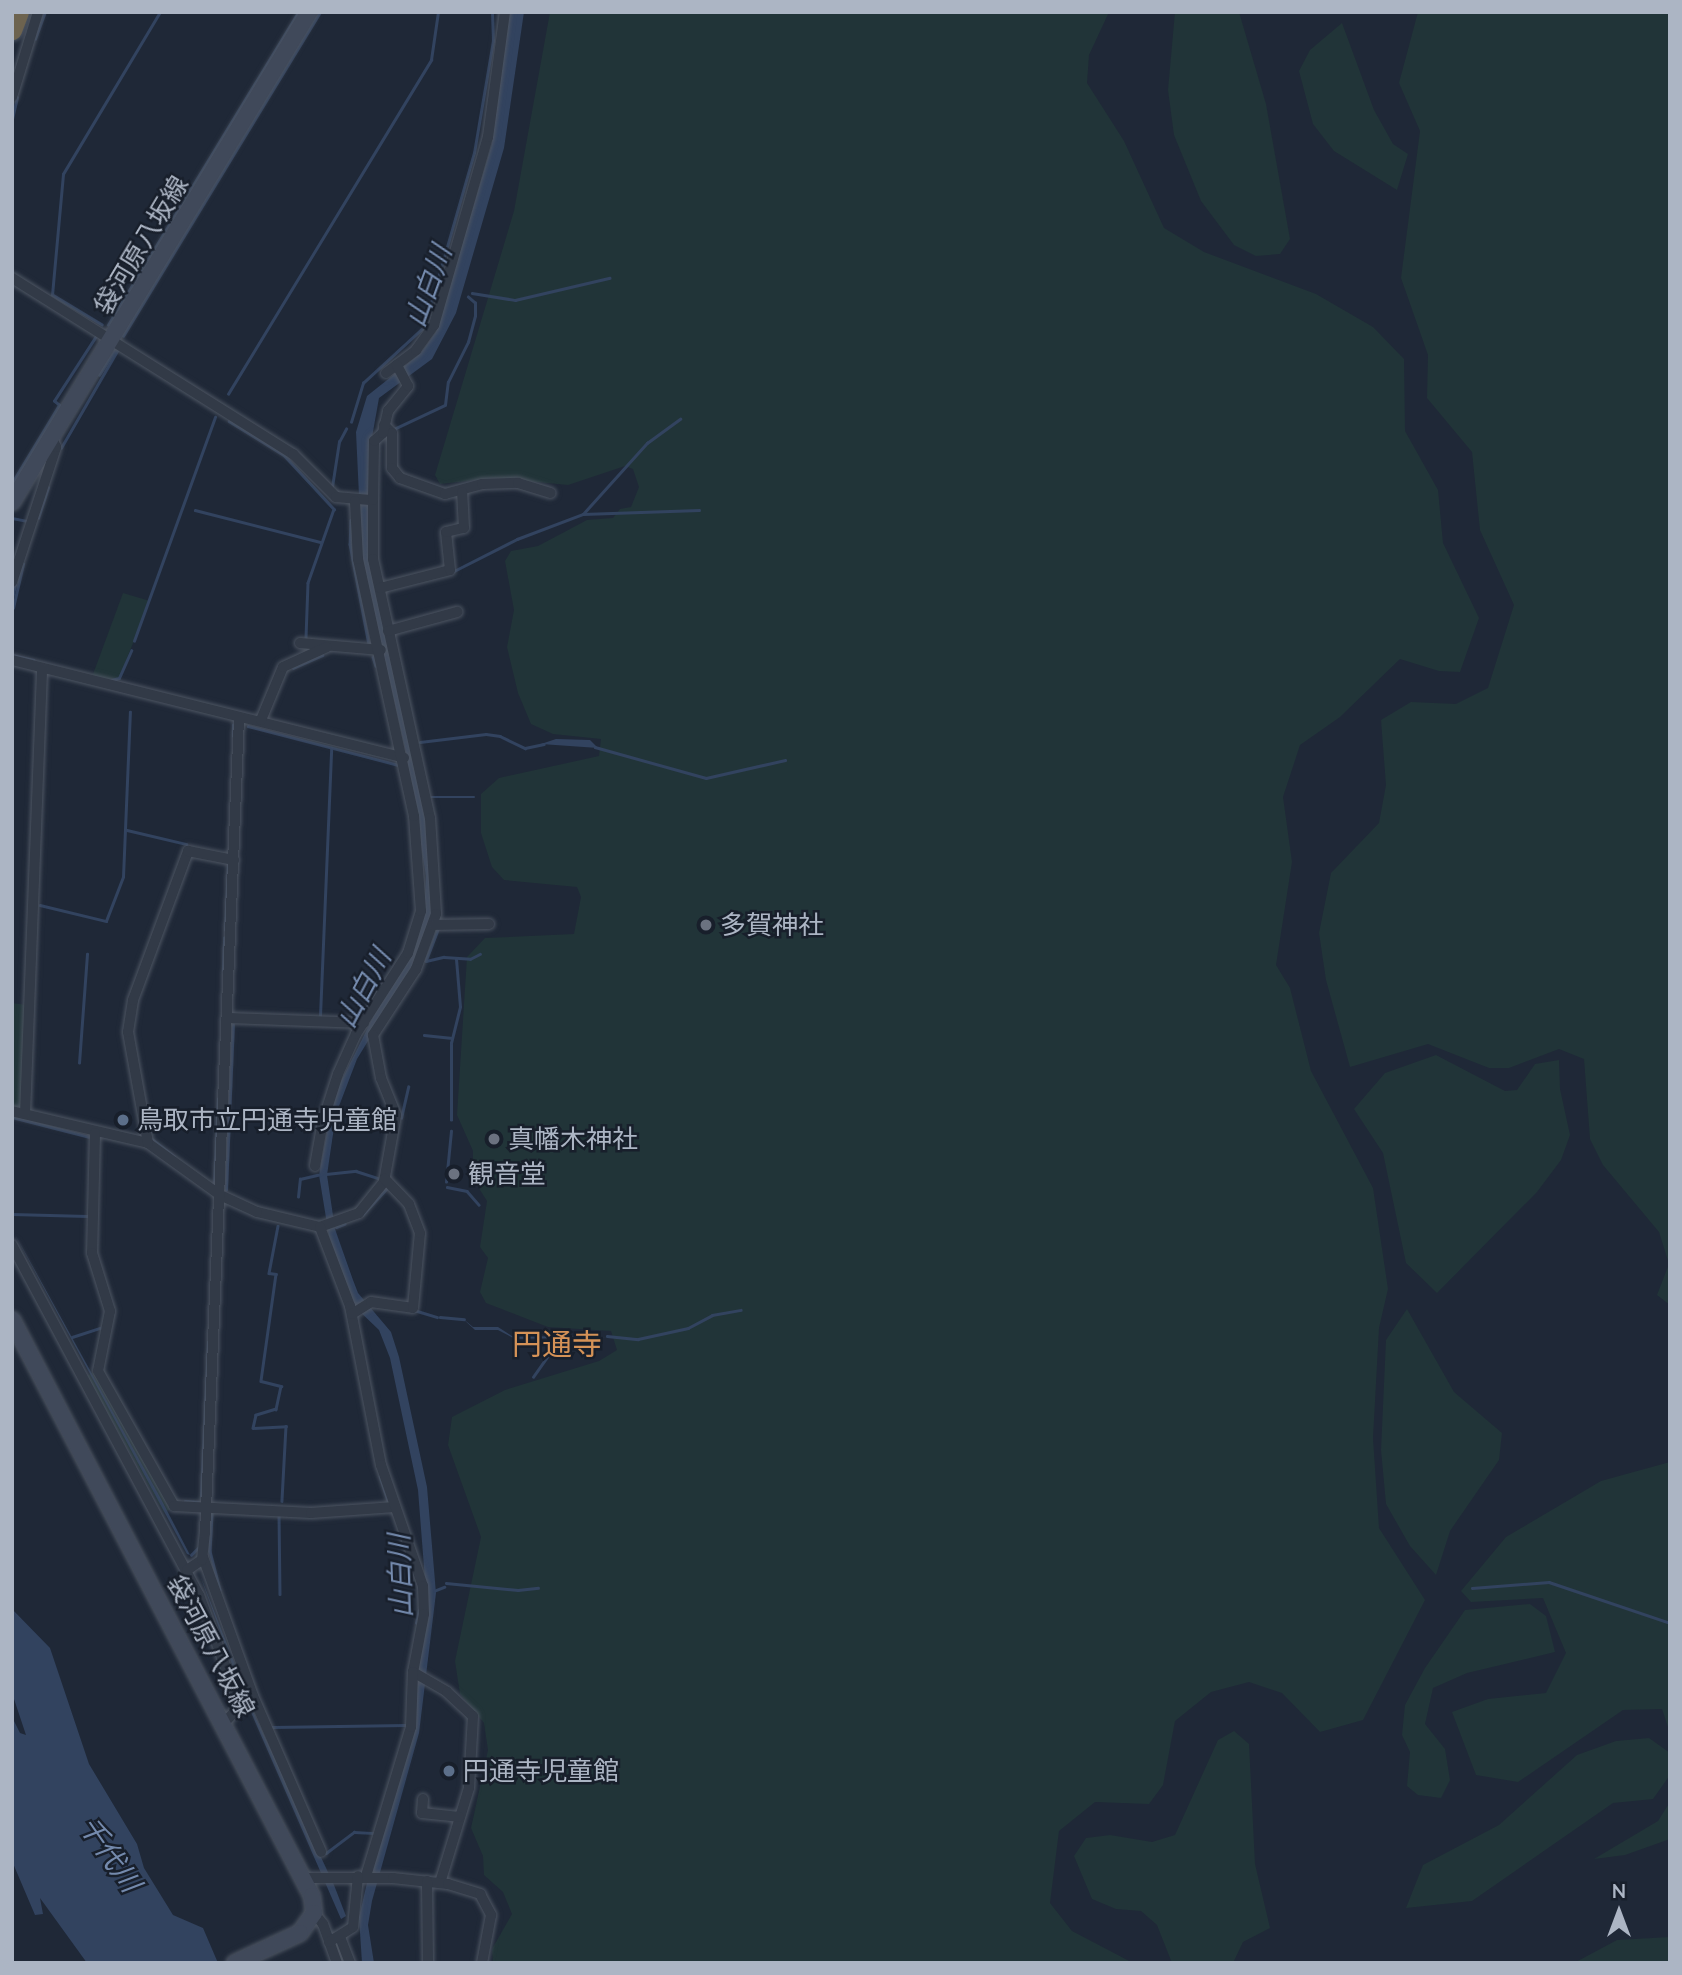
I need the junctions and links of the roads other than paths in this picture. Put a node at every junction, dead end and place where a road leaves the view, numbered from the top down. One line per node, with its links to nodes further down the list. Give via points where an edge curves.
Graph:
1 (19, 12): 5 (highway)
2 (38, 12): 6 (street)
3 (309, 12): 8 (main road, 袋河原八坂線)
4 (505, 12): 9 (street, via 488,138 434,325 416,351)
5 (12, 30)
6 (12, 97)
7 (12, 278): 8 (street)
8 (113, 338): 12 (main road, 袋河原八坂線); 16 (street, via 293,454 336,497)
9 (397, 365): 10 (street); 11 (street, via 408,386 388,411)
10 (386, 373)
11 (384, 425): 13 (street, via 391,433 395,474 444,494); 15 (street, via 374,441)
12 (52, 438): 17 (main road, 袋河原八坂線); 18 (street, via 56,447)
13 (462, 492): 14 (street, via 482,484 518,483); 19 (street, via 464,528 446,531 450,569)
14 (550, 492)
15 (373, 500): 16 (street); 19 (street, via 373,559)
16 (355, 501): 25 (street, via 358,559)
17 (12, 502)
18 (12, 582)
19 (380, 588): 21 (street)
20 (457, 612): 21 (street)
21 (388, 631): 23 (street)
22 (300, 643): 24 (street)
23 (390, 646): 25 (street); 33 (street, via 399,668 430,818)
24 (327, 647): 25 (street); 29 (street, via 283,667)
25 (376, 652): 30 (street)
26 (12, 660): 27 (street)
27 (42, 668): 28 (street); 37 (street)
28 (239, 718): 29 (street); 31 (street)
29 (261, 720): 30 (street)
30 (404, 758): 35 (street, via 421,861 421,911 408,953)
31 (234, 860): 34 (street); 39 (street, via 188,852 133,1000 128,1032)
32 (489, 924): 33 (street)
33 (434, 925): 41 (street, via 416,969 373,1035 381,1078 396,1115)
34 (229, 1018): 35 (street); 42 (street)
35 (364, 1023): 40 (street, via 330,1093)
36 (12, 1111): 37 (street)
37 (25, 1114): 38 (street)
38 (95, 1133): 39 (street); 47 (street, via 93,1253 110,1311 98,1371 174,1506)
39 (148, 1143): 42 (street)
40 (316, 1166)
41 (385, 1179): 43 (street, via 368,1208); 45 (street, via 404,1197 420,1233 413,1308 371,1301)
42 (220, 1195): 43 (street, via 257,1212); 47 (street)
43 (322, 1226): 45 (street)
44 (12, 1245): 50 (street)
45 (352, 1314): 48 (street, via 381,1465)
46 (12, 1320): 52 (main road, 袋河原八坂線)
47 (207, 1507): 48 (street, via 334,1513); 49 (street)
48 (395, 1507): 51 (street, via 425,1597)
49 (203, 1557): 50 (street); 55 (street, via 253,1696)
50 (187, 1570): 52 (street, via 240,1706)
51 (414, 1673): 54 (street, via 473,1716 469,1788); 56 (street, via 411,1727)
52 (224, 1723): 57 (main road, 袋河原八坂線)
53 (422, 1799): 54 (street, via 422,1813)
54 (459, 1817): 59 (street)
55 (321, 1852)
56 (367, 1876): 57 (street); 58 (street); 61 (street, via 353,1927)
57 (302, 1878): 60 (main road, 袋河原八坂線, via 312,1896)
58 (428, 1881): 59 (street); 65 (street)
59 (440, 1883): 66 (street, via 480,1894 490,1906)
60 (312, 1916): 61 (street); 62 (main road, via 300,1933)
61 (335, 1939): 63 (street); 64 (street)
62 (235, 1963)
63 (337, 1963)
64 (349, 1963)
65 (428, 1963)
66 (482, 1963)

